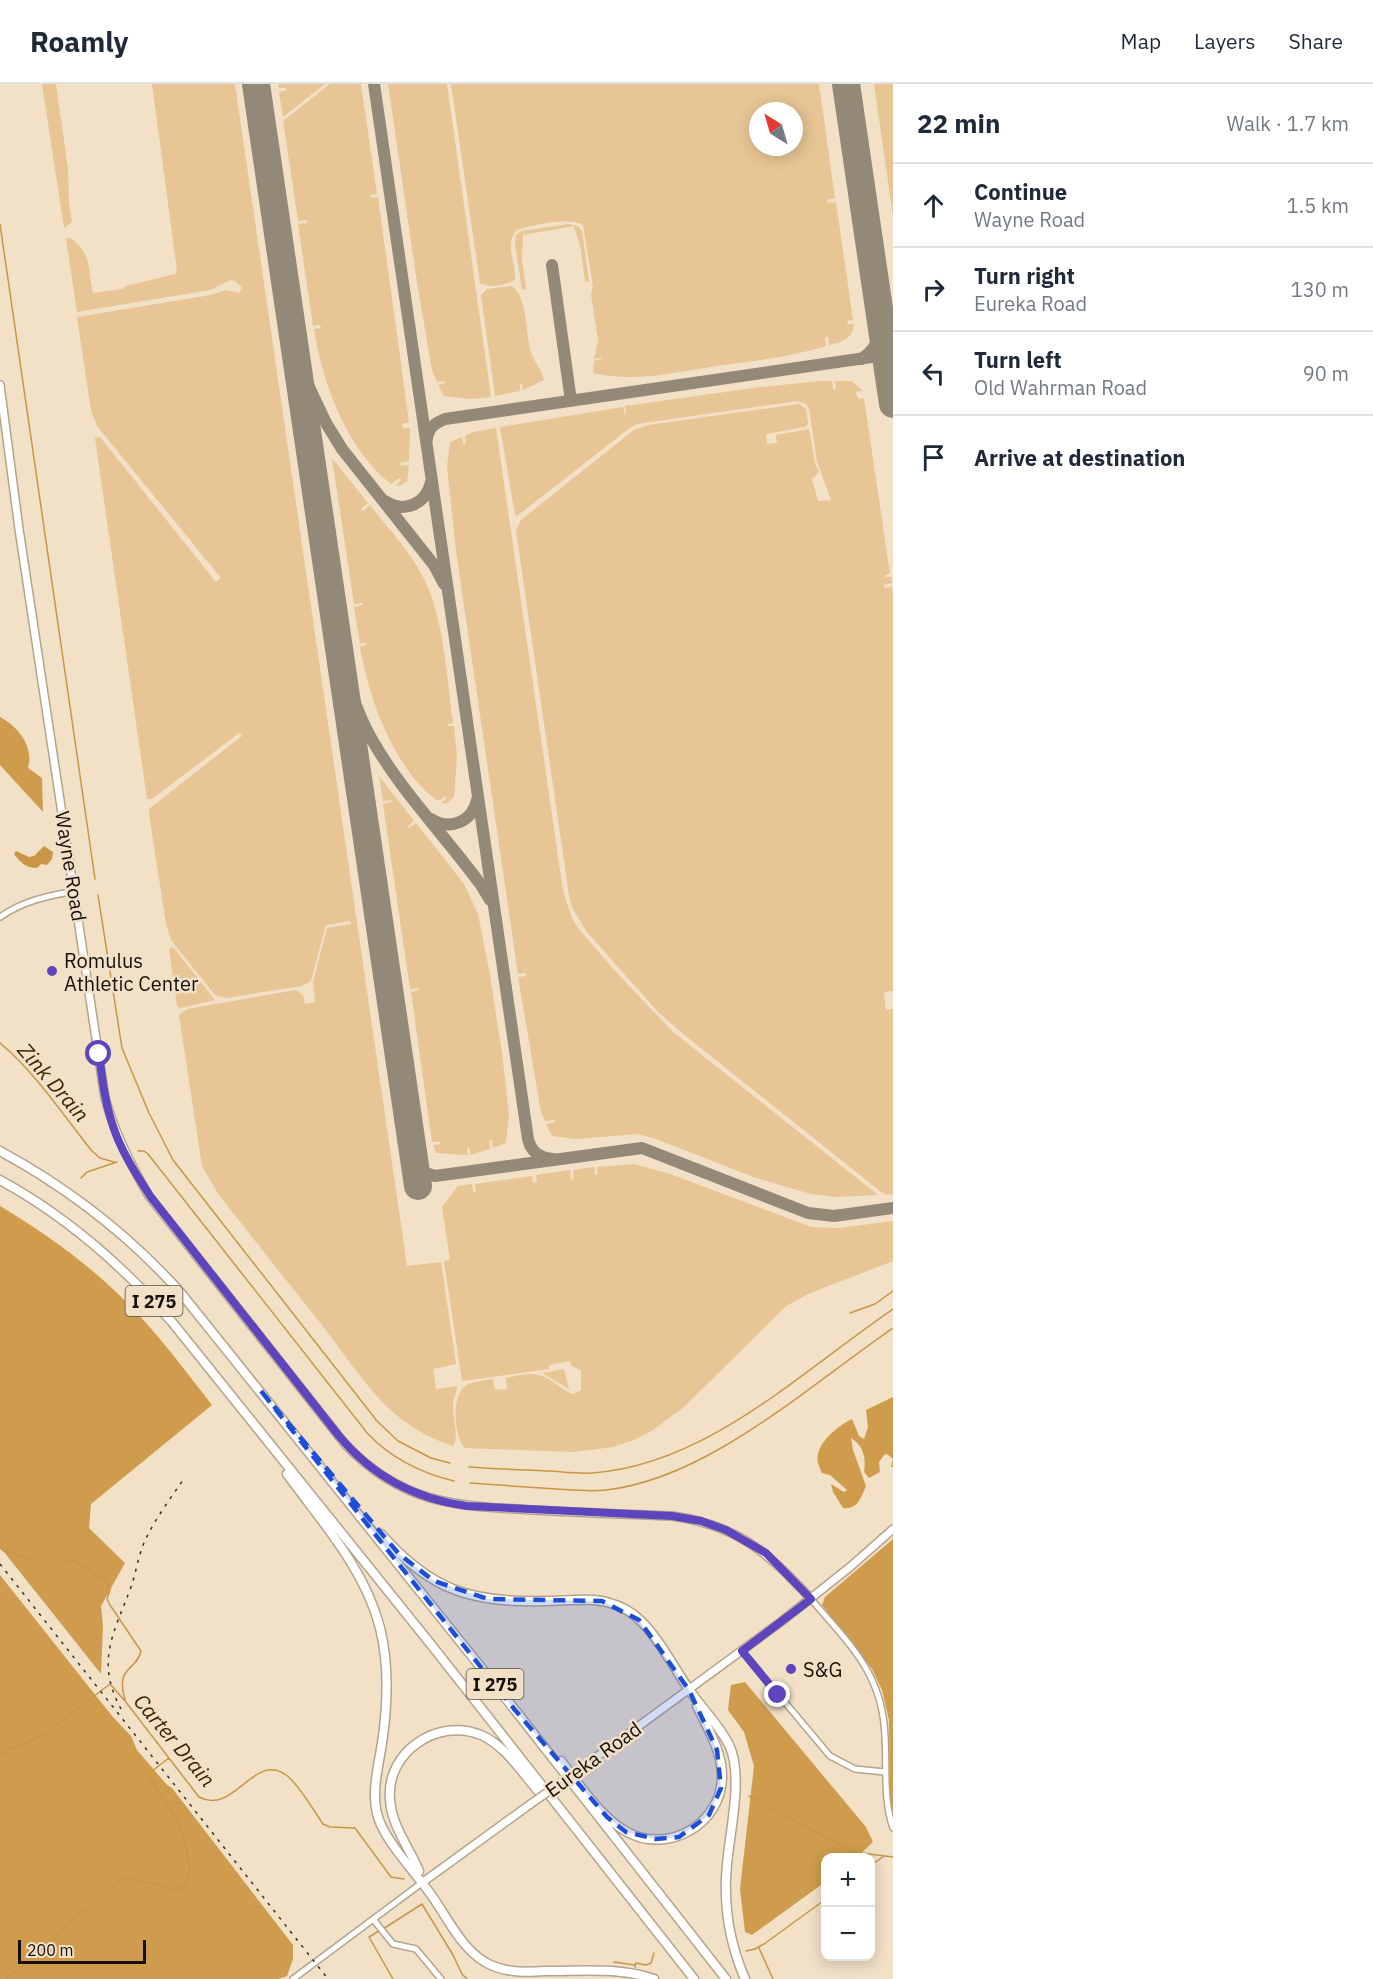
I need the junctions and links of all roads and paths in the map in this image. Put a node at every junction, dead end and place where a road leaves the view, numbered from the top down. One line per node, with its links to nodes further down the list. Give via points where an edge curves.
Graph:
1 (0, 385): 2 (main road, Wayne Road)
2 (75, 891): 3 (street, via 36,898); 9 (main road, Wayne Road, via 105,1098 124,1153 160,1210 360,1459 403,1488 458,1505 672,1516 715,1526 766,1553)
3 (0, 917)
4 (0, 1150): 6 (highway, I 275, via 73,1195 138,1248 180,1292)
5 (0, 1180): 7 (highway, I 275, via 63,1220 124,1271 172,1322)
6 (261, 1391): 11 (highway, via 382,1535 415,1568 454,1590 488,1599 597,1600 617,1605 644,1625); 12 (highway, I 275)
7 (242, 1409): 15 (highway, I 275); 16 (highway, via 356,1569 372,1605 388,1679 376,1809 385,1832)
8 (891, 1532): 9 (main road, Eureka Road)
9 (811, 1599): 10 (main road, Eureka Road); 13 (street, via 867,1668 880,1698)
10 (742, 1651): 11 (main road, Eureka Road); 13 (street, via 830,1756 855,1769)
11 (689, 1690): 12 (highway, via 722,1765 721,1788 714,1806 699,1825 669,1839 635,1836 616,1825); 16 (main road, Eureka Road, bridge); 23 (highway, via 726,1740 736,1767 725,1892 732,1939)
12 (515, 1710): 22 (highway, I 275)
13 (885, 1772): 14 (street)
14 (893, 1828)
15 (600, 1860): 16 (highway, via 495,1743 469,1732 446,1731 430,1735 408,1750 391,1780 393,1818); 21 (highway, I 275)
16 (423, 1882): 17 (street, Eureka Road); 20 (highway, via 464,1943 490,1965 508,1971 612,1971)
17 (373, 1919): 18 (street, Eureka Road); 19 (street, via 393,1944 416,1948)
18 (293, 1979)
19 (441, 1979)
20 (654, 1979)
21 (694, 1979)
22 (726, 1979)
23 (746, 1979)

